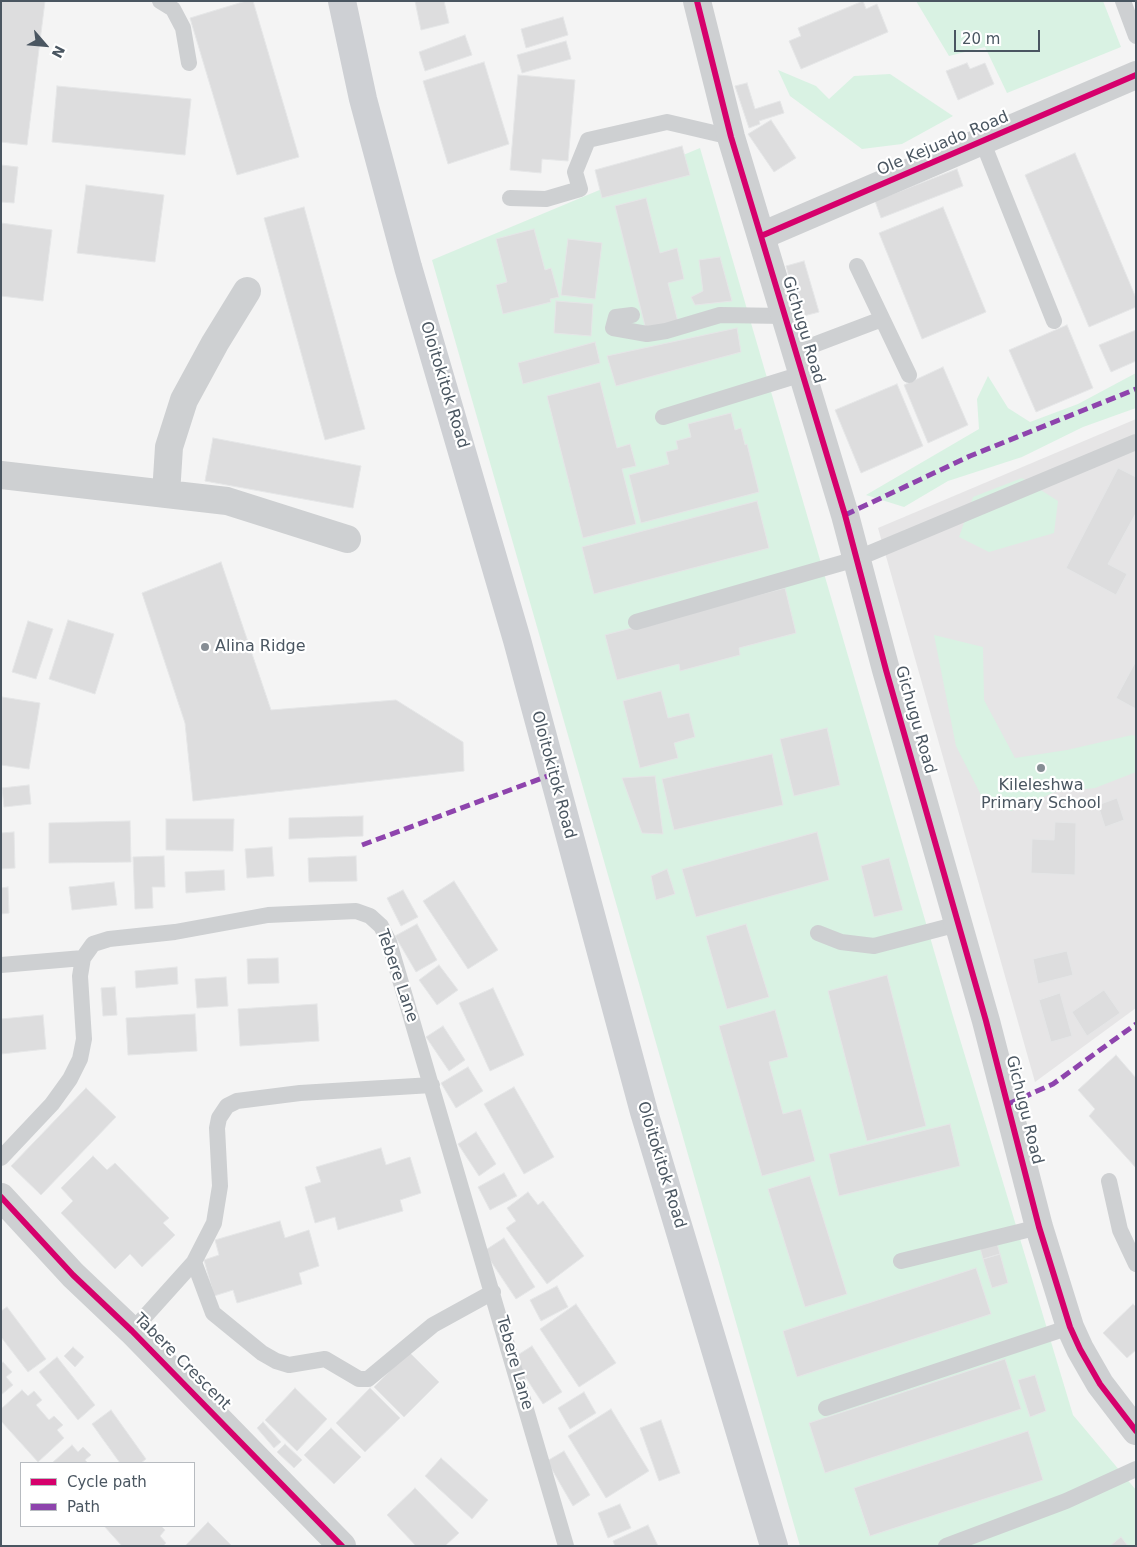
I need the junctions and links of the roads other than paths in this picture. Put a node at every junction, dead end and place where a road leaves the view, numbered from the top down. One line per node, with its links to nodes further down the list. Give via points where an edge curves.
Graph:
1 (160, 1): 7 (lane, via 173,8 181,23)
2 (342, 1): 48 (main road, Oloitokitok Road, via 363,99 406,258 517,640 642,1102)
3 (697, 1): 9 (street, Gichugu Road)
4 (1123, 1): 5 (lane)
5 (1132, 16): 6 (lane)
6 (1136, 36)
7 (189, 63)
8 (1135, 78): 10 (street, Ole Kejuado Road)
9 (732, 137): 11 (lane, via 667,122 588,140 575,172 580,188 546,199); 12 (street, Gichugu Road)
10 (983, 143): 12 (street, Ole Kejuado Road); 18 (lane)
11 (510, 198)
12 (761, 236): 16 (street, Gichugu Road)
13 (857, 266): 17 (lane)
14 (247, 291): 24 (street, via 184,400 169,447)
15 (632, 315): 16 (lane, via 616,317 613,328 647,334 720,315)
16 (784, 316): 19 (street, Gichugu Road)
17 (882, 319): 19 (lane); 20 (lane)
18 (1054, 321)
19 (798, 363): 21 (lane); 26 (street, Gichugu Road)
20 (909, 375)
21 (663, 417)
22 (1136, 442): 26 (lane)
23 (1, 475): 24 (street)
24 (166, 494): 25 (street, via 228,501)
25 (347, 539)
26 (856, 559): 27 (lane); 28 (street, Gichugu Road)
27 (636, 622)
28 (958, 924): 29 (lane, via 874,946 841,942); 36 (street, Gichugu Road)
29 (818, 933)
30 (83, 958): 31 (lane); 32 (lane, Tebere Lane, via 93,944 110,939 175,932 268,915 356,911 370,916 381,926 389,942); 33 (lane, via 80,976 84,1038 80,1059 52,1104)
31 (1, 965)
32 (432, 1085): 38 (lane, via 300,1093 237,1101 227,1106 217,1128 220,1186 214,1223); 40 (lane, Tebere Lane)
33 (1, 1158)
34 (1109, 1181): 39 (lane, via 1120,1230)
35 (1, 1197): 42 (street, Tabere Crescent, via 73,1276)
36 (1039, 1228): 37 (lane); 41 (street, Gichugu Road)
37 (901, 1261)
38 (194, 1262): 40 (lane, via 213,1313 262,1353 289,1365 325,1359 358,1379 368,1379 433,1325); 42 (lane)
39 (1136, 1264)
40 (493, 1292): 47 (lane, Tebere Lane)
41 (1070, 1327): 43 (lane); 44 (street, Gichugu Road, via 1100,1384)
42 (132, 1331): 46 (street, Tabere Crescent)
43 (826, 1408)
44 (1131, 1417)
45 (1136, 1469): 49 (lane, via 1066,1501)
46 (342, 1546)
47 (566, 1546)
48 (774, 1546)
49 (946, 1546)

